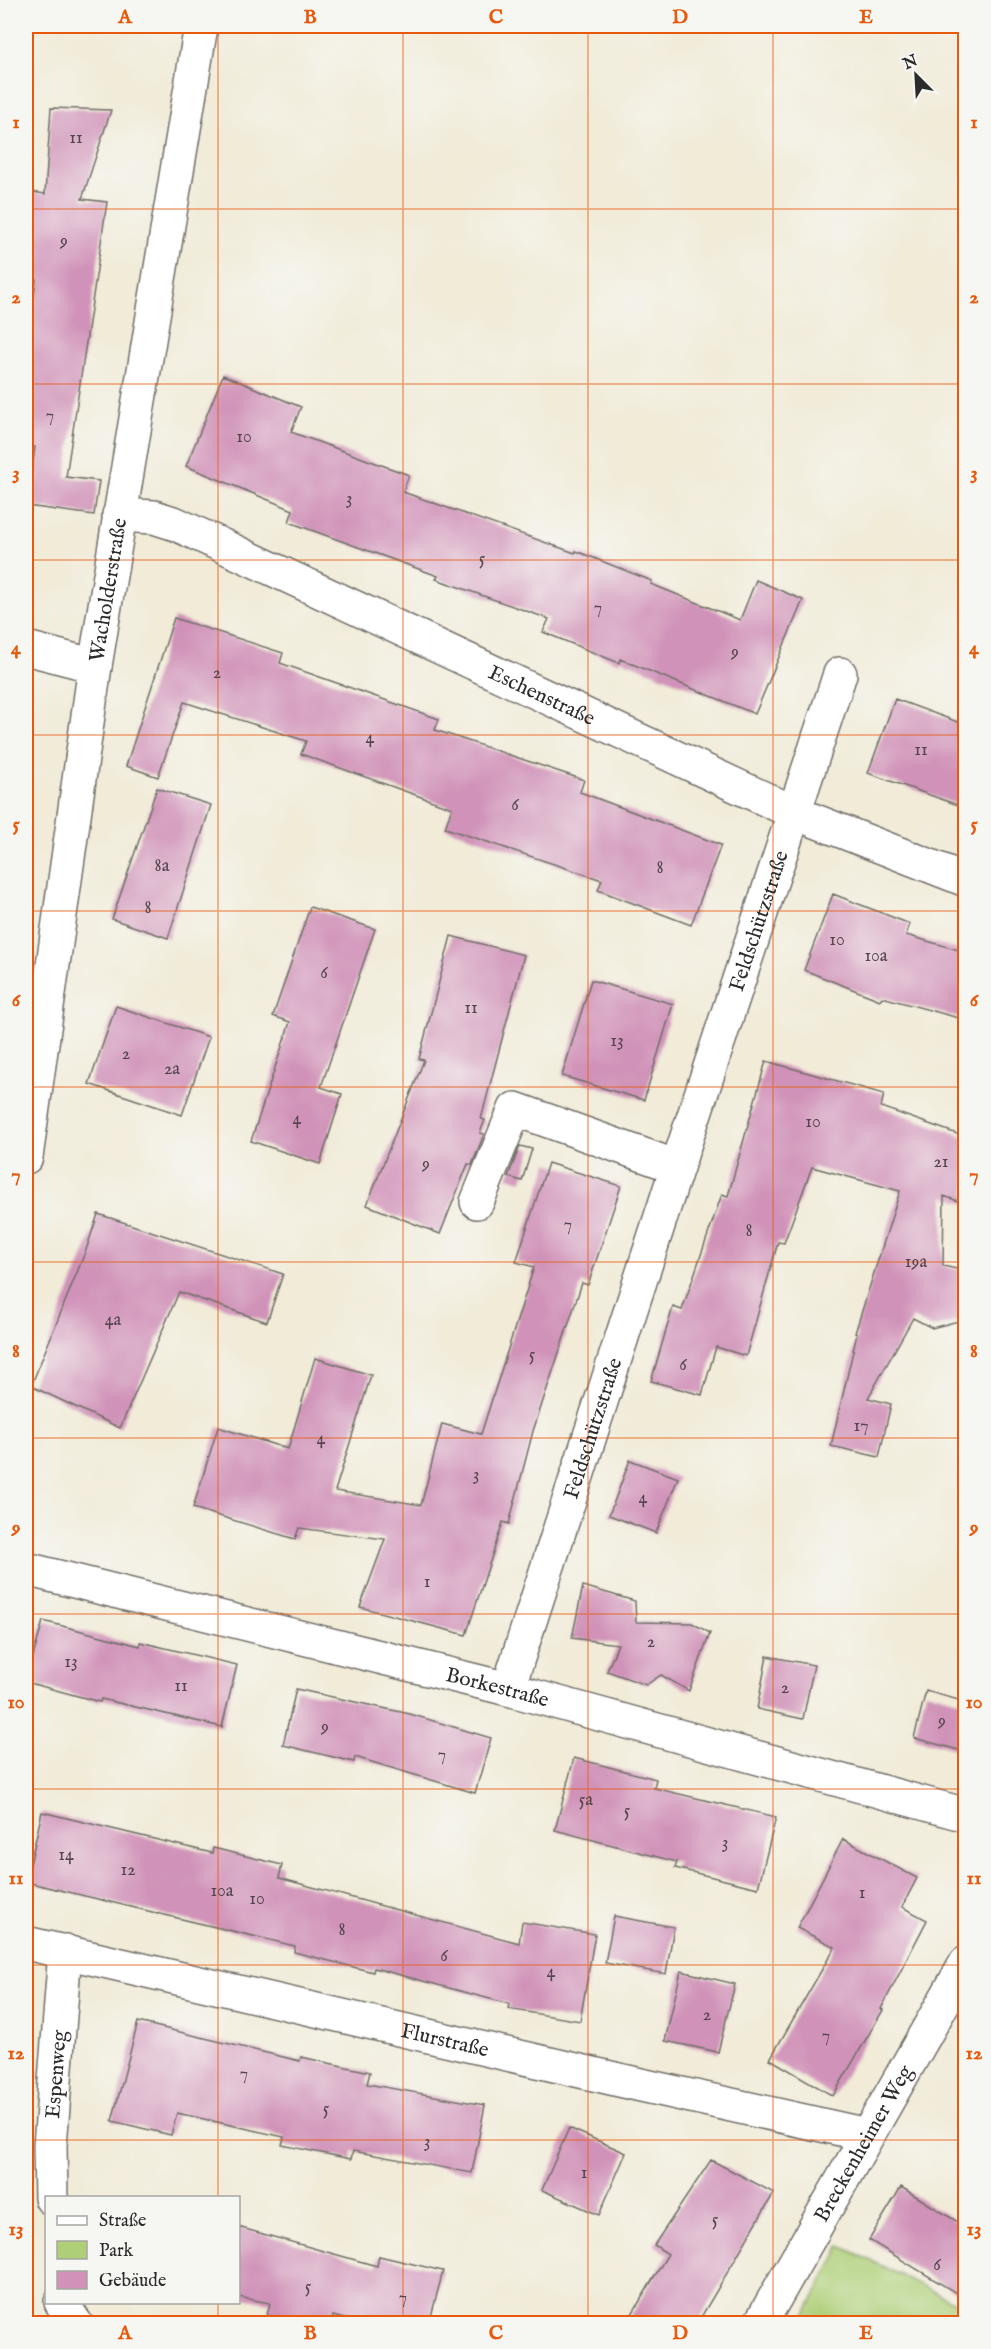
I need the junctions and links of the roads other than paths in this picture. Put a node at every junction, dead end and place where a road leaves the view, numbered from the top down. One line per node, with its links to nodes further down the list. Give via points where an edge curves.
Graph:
1 (201, 26): 2 (street, Wacholderstraße)
2 (119, 515): 4 (street, Wacholderstraße); 6 (street, Eschenstraße, via 154,517 176,524)
3 (26, 648): 4 (street)
4 (95, 666): 8 (street, Wacholderstraße)
5 (840, 674): 6 (street, Feldschützstraße)
6 (795, 813): 7 (street, Eschenstraße); 9 (street, Feldschützstraße)
7 (966, 880)
8 (26, 1157)
9 (677, 1167): 10 (street, via 515,1109); 12 (street, Feldschützstraße)
10 (477, 1202)
11 (26, 1569): 12 (street, Borkestraße)
12 (508, 1689): 13 (street, Borkestraße)
13 (966, 1815)
14 (26, 1943): 15 (street, Flurstraße)
15 (65, 1951): 17 (street, Flurstraße); 18 (street, Espenweg)
16 (966, 1963): 17 (street, Breckenheimer Weg)
17 (867, 2135): 21 (street, Breckenheimer Weg)
18 (51, 2196)
19 (62, 2304): 20 (street)
20 (76, 2324)
21 (760, 2324)

